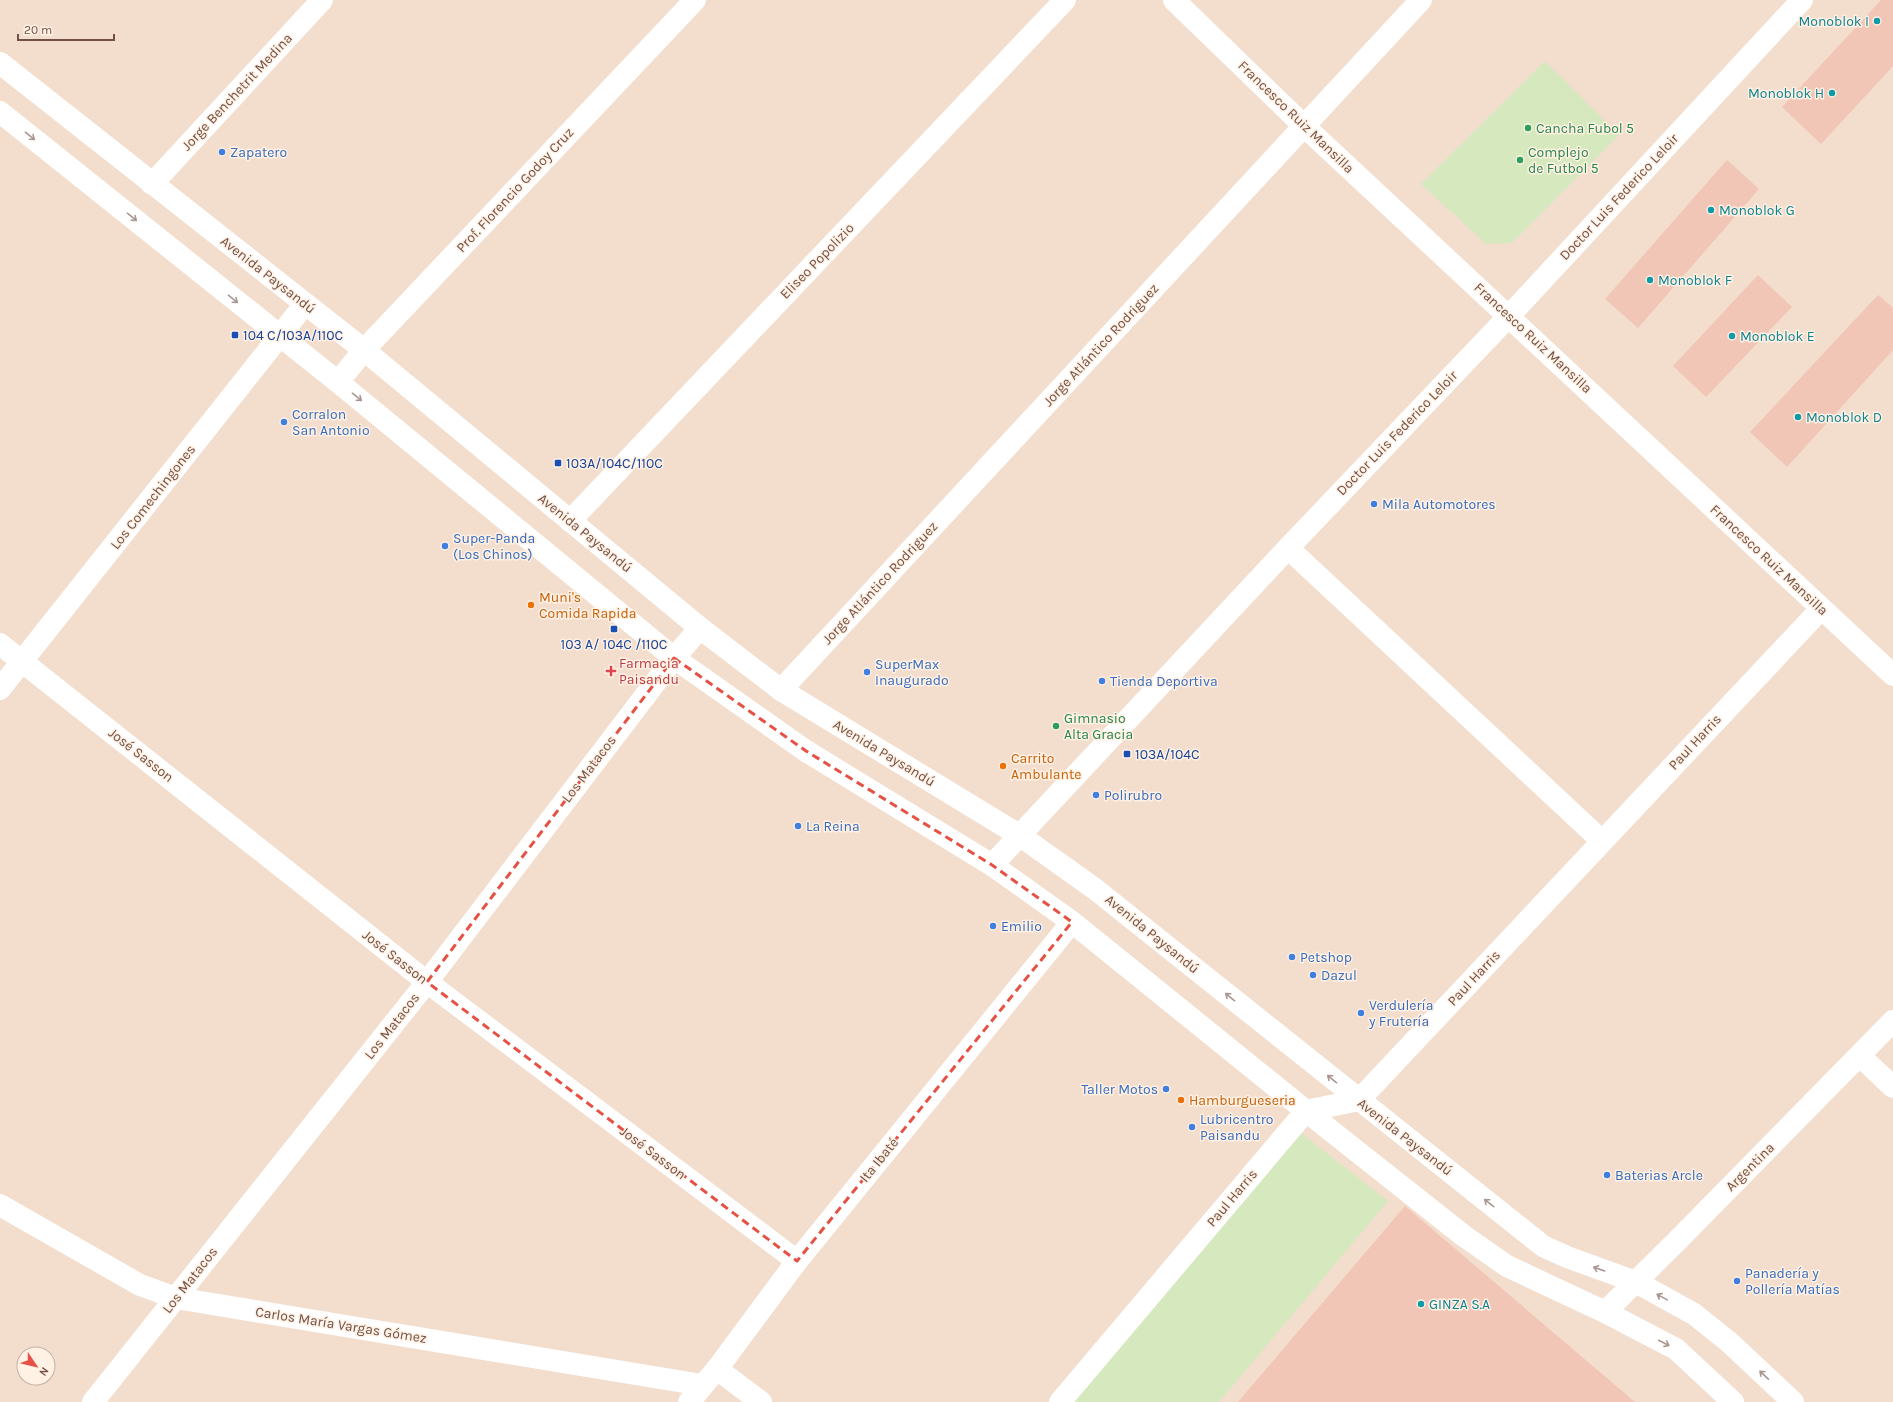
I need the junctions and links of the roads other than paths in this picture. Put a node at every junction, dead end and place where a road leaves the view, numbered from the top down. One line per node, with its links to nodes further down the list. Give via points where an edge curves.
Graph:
1 (322, 0): 10 (street, Jorge Benchetrit Medina)
2 (695, 0): 14 (street, Prof. Florencio Godoy Cruz)
3 (1065, 0): 16 (street, Eliseo Popolizio)
4 (1174, 0): 9 (street, Francesco Ruiz Mansilla)
5 (1420, 0): 9 (street, Jorge Atlántico Rodriguez)
6 (1802, 0): 12 (street, Doctor Luis Federico Leloir)
7 (0, 63): 10 (street, Avenida Paysandú)
8 (0, 112): 13 (street, one-way to 13)
9 (1304, 126): 12 (street, Francesco Ruiz Mansilla); 25 (street, Jorge Atlántico Rodriguez)
10 (152, 184): 11 (street, Avenida Paysandú)
11 (305, 304): 13 (street, Los Comechingones); 14 (street, Avenida Paysandú)
12 (1509, 316): 17 (street, Doctor Luis Federico Leloir); 18 (street, Francesco Ruiz Mansilla)
13 (280, 336): 15 (street); 22 (street, Los Comechingones)
14 (364, 350): 15 (street, Prof. Florencio Godoy Cruz); 16 (street, Avenida Paysandú)
15 (338, 382): 21 (street, one-way to 21)
16 (570, 521): 19 (street, Avenida Paysandú)
17 (1288, 548): 26 (street, Doctor Luis Federico Leloir); 27 (street)
18 (1821, 609): 23 (street, Francesco Ruiz Mansilla); 27 (street, Paul Harris)
19 (700, 628): 21 (street, Los Matacos); 25 (street, Avenida Paysandú)
20 (0, 644): 22 (street, José Sasson)
21 (674, 658): 28 (street, via 806,751); 30 (street, Los Matacos)
22 (22, 661): 24 (street, Los Comechingones); 30 (street, José Sasson)
23 (1893, 675)
24 (0, 689)
25 (781, 690): 26 (street, Avenida Paysandú)
26 (1019, 835): 28 (street, Doctor Luis Federico Leloir); 34 (street, Avenida Paysandú, one-way to 26, via 1095,889)
27 (1602, 841): 34 (street, Paul Harris)
28 (992, 865): 29 (street)
29 (1072, 922): 35 (street); 37 (street, Ita Ibaté)
30 (427, 982): 37 (street, José Sasson); 39 (street, Los Matacos)
31 (1893, 1021): 32 (street, Argentina)
32 (1860, 1056): 33 (street); 38 (street, Argentina)
33 (1893, 1087)
34 (1359, 1100): 35 (street); 38 (street, Avenida Paysandú, one-way to 34, via 1543,1246)
35 (1306, 1111): 40 (street, via 1464,1236 1507,1266); 46 (street, Paul Harris)
36 (0, 1205): 39 (street, Carlos María Vargas Gómez, via 140,1286)
37 (797, 1261): 41 (street, Ita Ibaté)
38 (1636, 1282): 40 (street, Argentina); 48 (street, Avenida Paysandú, one-way to 38, via 1729,1342 1694,1314)
39 (176, 1298): 42 (street, Carlos María Vargas Gómez); 43 (street, Los Matacos)
40 (1605, 1312): 47 (street, one-way to 47, via 1676,1349)
41 (717, 1369): 42 (street, Ita Ibaté); 45 (street)
42 (702, 1385): 44 (street, Ita Ibaté)
43 (93, 1402)
44 (689, 1402)
45 (761, 1402)
46 (1060, 1402)
47 (1733, 1402)
48 (1793, 1402)

